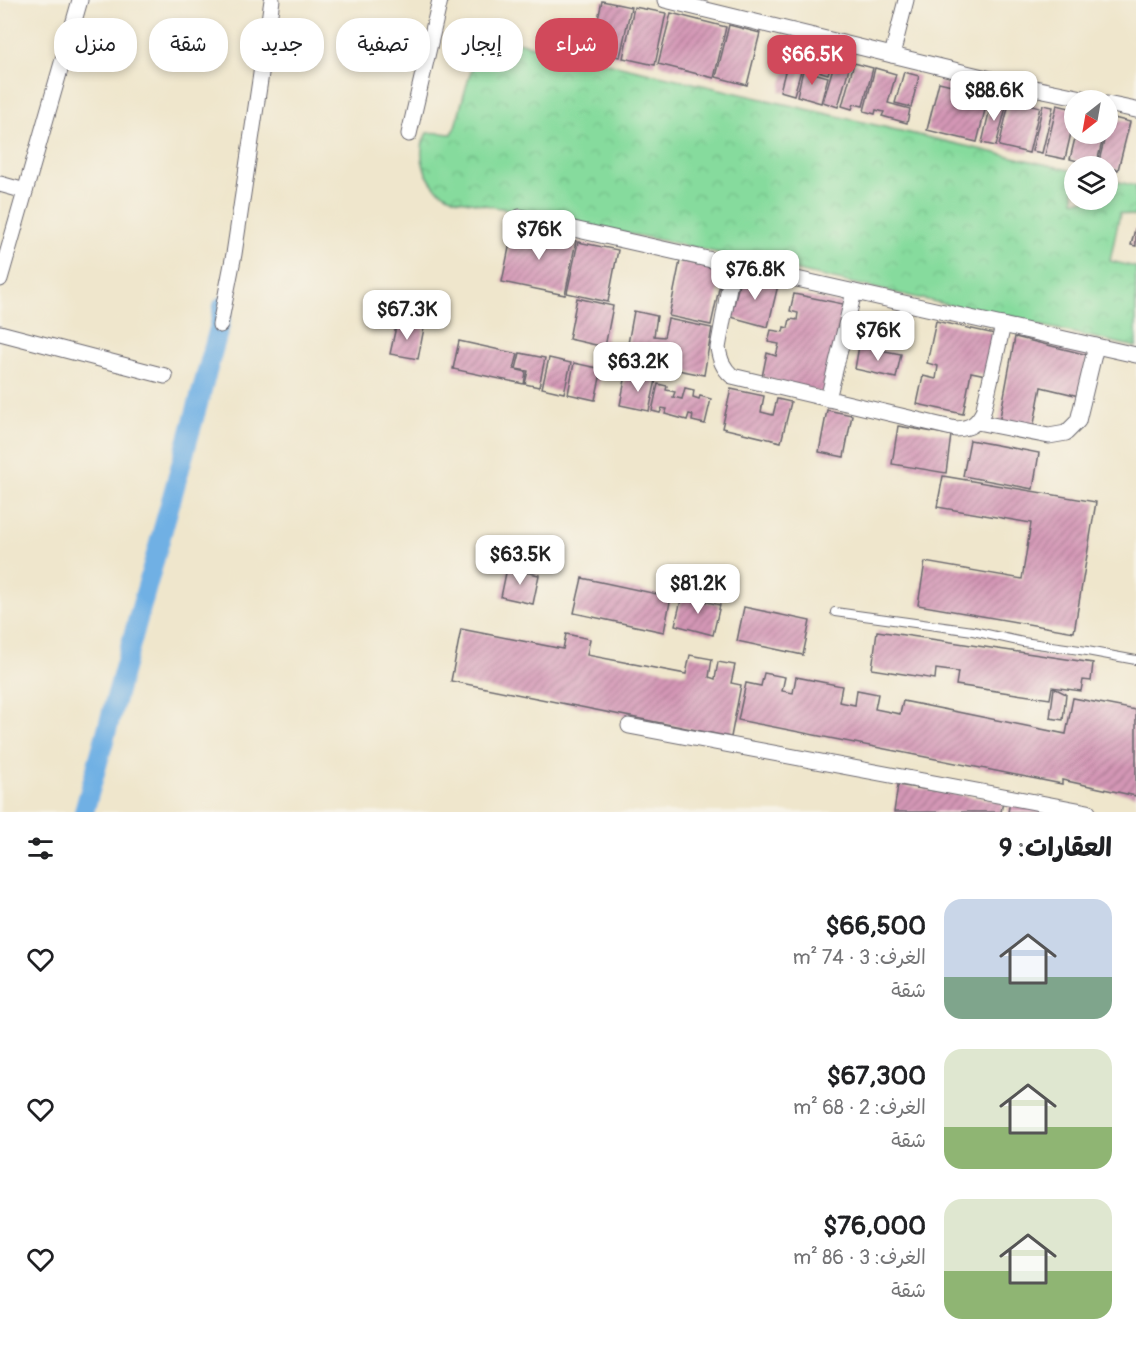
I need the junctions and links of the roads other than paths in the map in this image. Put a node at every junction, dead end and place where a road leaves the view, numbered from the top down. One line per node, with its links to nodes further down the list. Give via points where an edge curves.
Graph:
1 (80, 0): 12 (street)
2 (272, 0): 17 (street)
3 (440, 0): 10 (street)
4 (665, 0): 6 (street)
5 (906, 0): 6 (street)
6 (892, 54): 7 (street)
7 (1064, 94)
8 (1118, 106): 9 (street)
9 (1136, 110)
10 (409, 134)
11 (0, 184): 12 (street)
12 (25, 191): 15 (street)
13 (520, 217): 14 (street)
14 (733, 264): 16 (street); 23 (street, via 718,348 726,370 732,376)
15 (0, 279)
16 (854, 292): 18 (street); 23 (street)
17 (220, 325)
18 (1003, 325): 20 (street); 24 (street, via 983,412)
19 (0, 333): 22 (street)
20 (1096, 346): 21 (street); 24 (street, via 1078,421 1066,433 1049,436)
21 (1136, 355)
22 (165, 376)
23 (828, 399): 24 (street, via 956,429)
24 (977, 422)
25 (835, 612): 26 (lane)
26 (1136, 660)
27 (629, 726): 28 (street)
28 (1088, 812)

